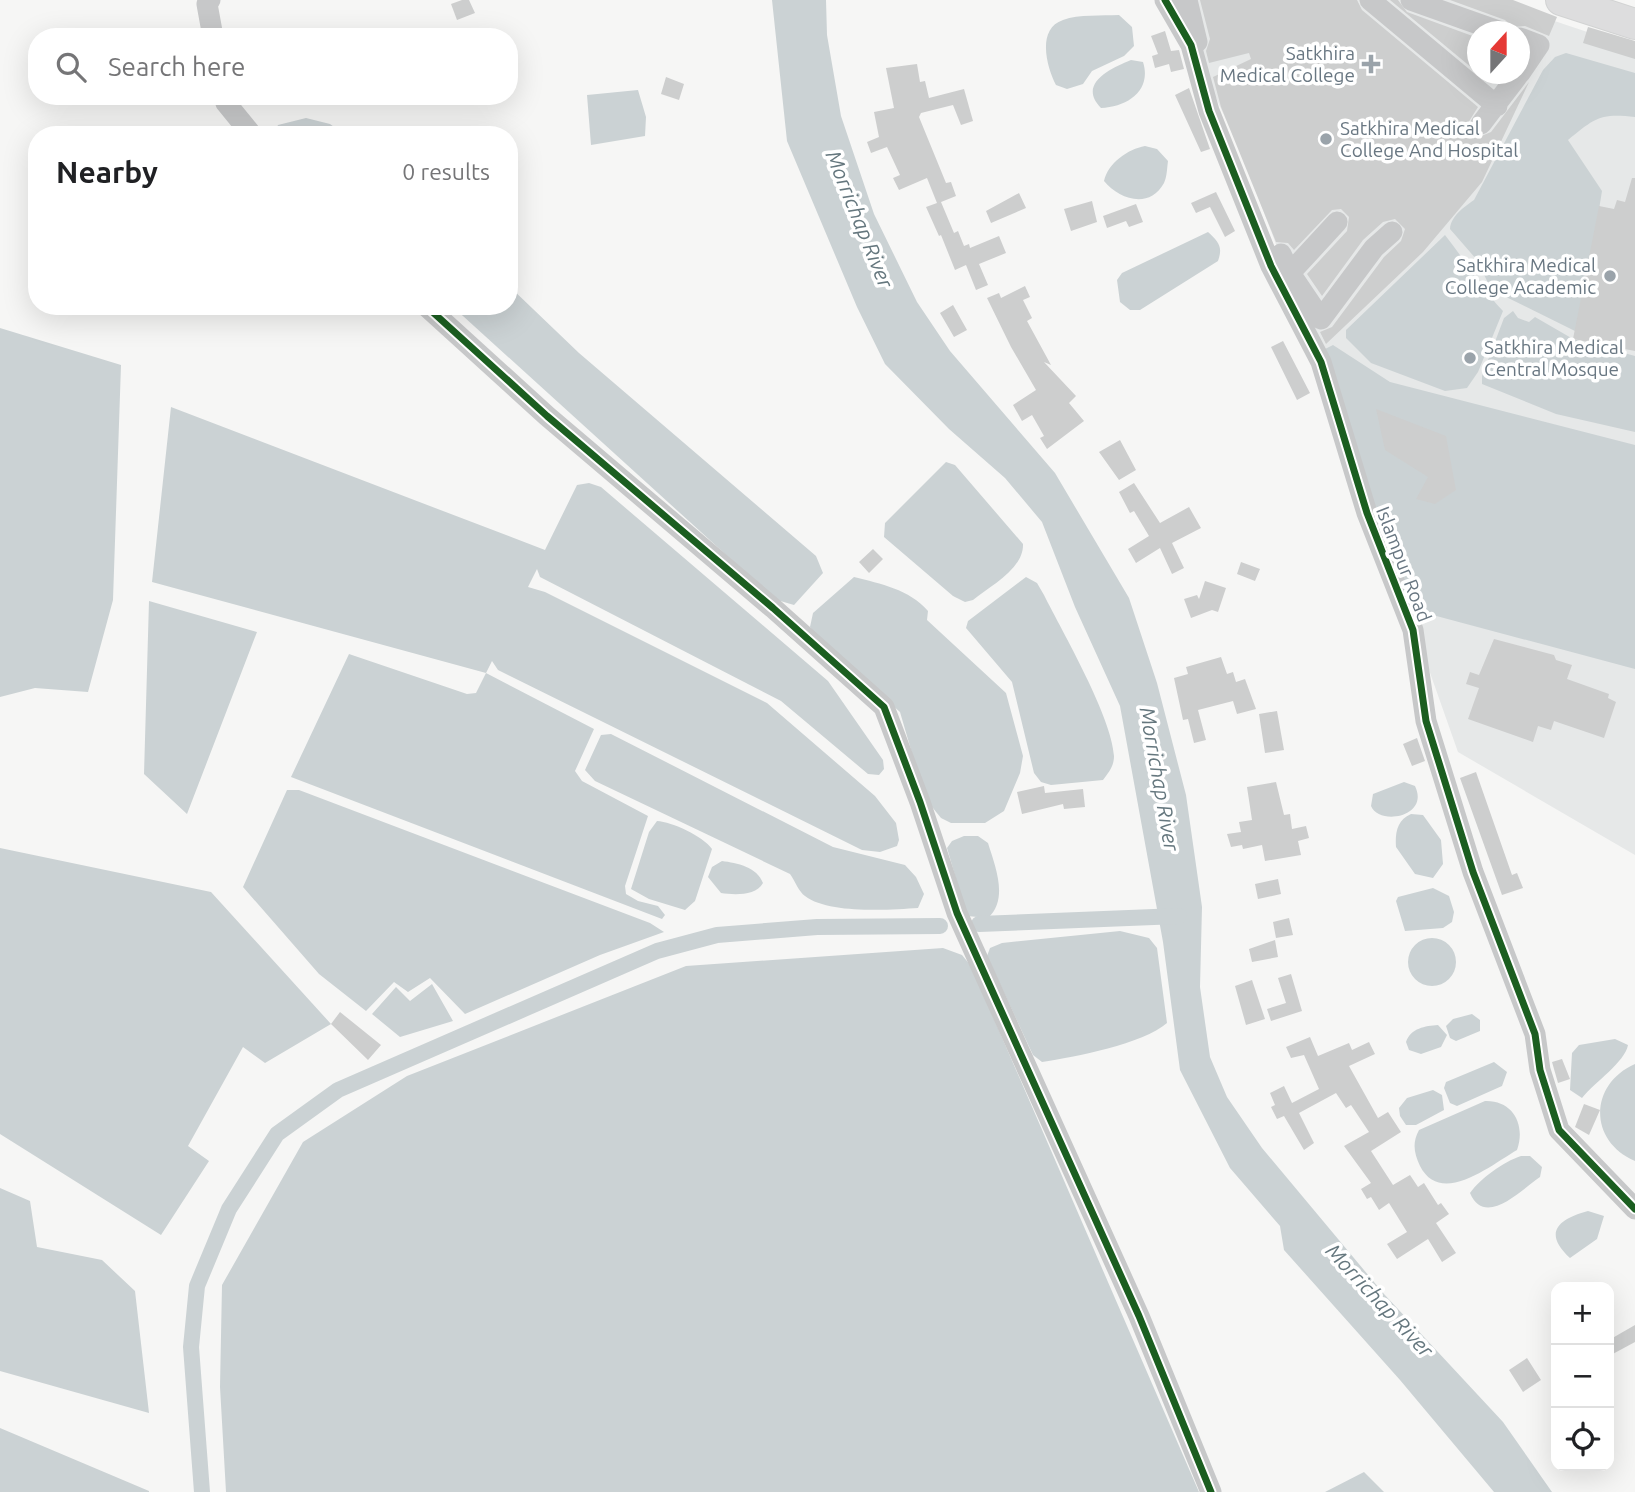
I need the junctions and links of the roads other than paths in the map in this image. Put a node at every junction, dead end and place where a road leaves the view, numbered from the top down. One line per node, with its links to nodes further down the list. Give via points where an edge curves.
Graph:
1 (210, 0): 9 (street)
2 (1165, 0): 21 (street, Islampur Road, via 1191,45 1209,111 1271,266 1321,362 1365,508 1413,630 1426,720 1473,872 1535,1034 1540,1070 1559,1130)
3 (1187, 0): 19 (street, via 1217,115)
4 (1370, 0): 14 (street)
5 (1412, 0): 7 (street)
6 (1561, 0): 8 (highway)
7 (1470, 21)
8 (1635, 23)
9 (211, 28)
10 (1530, 42): 11 (street, via 1539,45)
11 (1530, 58)
12 (1512, 84): 14 (street)
13 (228, 105): 16 (street)
14 (1497, 106): 15 (street)
15 (1481, 124)
16 (245, 126)
17 (1337, 222): 19 (street)
18 (1392, 232): 19 (street, via 1374,247 1321,318)
19 (1290, 273)
20 (436, 315): 22 (street, via 884,707 957,914 1139,1315)
21 (1635, 1209)
22 (1211, 1492)

